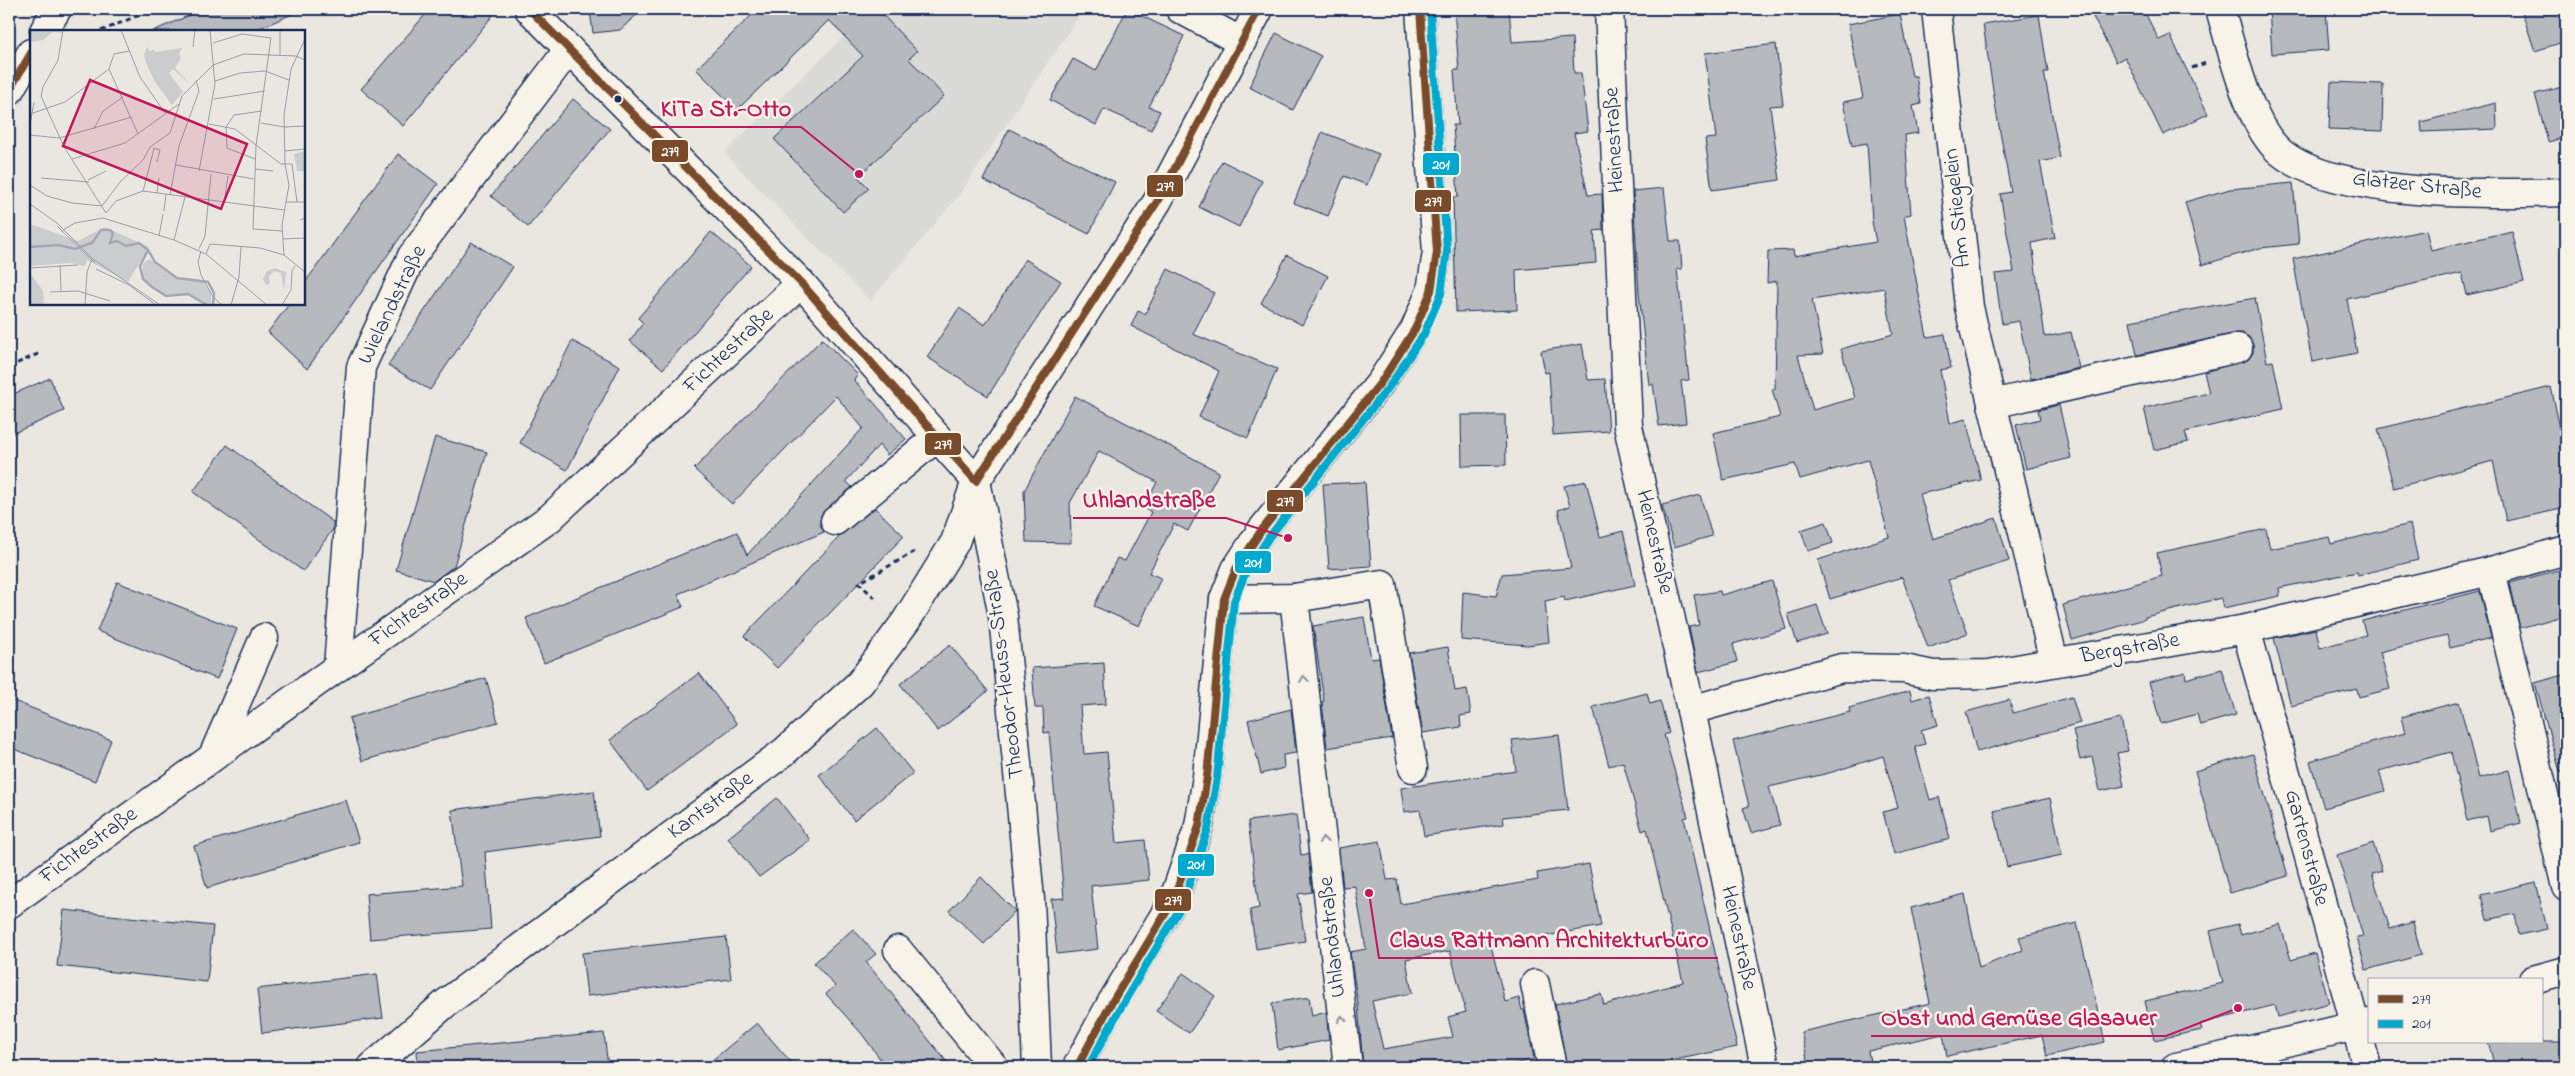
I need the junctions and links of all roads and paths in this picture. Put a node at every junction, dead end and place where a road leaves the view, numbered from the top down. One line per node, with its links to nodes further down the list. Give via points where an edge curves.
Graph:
1 (57, 9): 11 (street)
2 (154, 9): 10 (path)
3 (529, 9): 13 (street)
4 (1180, 9): 12 (street)
5 (1259, 9): 12 (street, Kantstraße)
6 (1420, 9): 30 (street, via 1437,252 1431,291 1416,329 1381,382 1261,531 1236,569)
7 (1609, 9): 35 (street, Heinestraße, via 1628,426)
8 (1936, 9): 21 (street, Am Stiegelein, via 1969,306)
9 (2220, 9): 16 (street, Glatzer Straße, via 2255,118 2277,148 2313,171 2365,185 2487,194)
10 (110, 29)
11 (45, 30)
12 (1240, 41): 23 (street, Kantstraße, via 1157,202)
13 (569, 49): 17 (street); 34 (street, Wielandstraße, via 412,256 361,367)
14 (30, 55): 15 (street)
15 (9, 91)
16 (2566, 192)
17 (801, 283): 22 (street); 34 (street, Fichtestraße, via 550,518)
18 (2238, 348): 21 (street)
19 (40, 353): 20 (path)
20 (9, 367)
21 (1992, 404): 33 (street, Am Stiegelein)
22 (937, 437): 23 (street); 24 (street)
23 (976, 481): 45 (street, Kantstraße, via 955,542 906,621 860,682 784,752 446,1003); 47 (street, Theodor-Heuss-Straße, via 1003,616 1030,899)
24 (835, 521)
25 (2566, 550): 27 (street, Bergstraße)
26 (914, 552): 28 (path, via 859,583)
27 (2491, 571): 31 (street, Bergstraße); 38 (street)
28 (875, 598)
29 (1294, 598): 30 (street); 37 (street, via 1382,584); 49 (street, Uhlandstraße, one-way to 29)
30 (1224, 599): 48 (street, via 1207,777 1199,826 1173,901)
31 (2246, 629): 33 (street, Bergstraße); 44 (street, Gartenstraße)
32 (264, 638): 36 (street)
33 (2054, 662): 35 (street, Bergstraße, via 1989,674 1933,675 1904,669 1842,668)
34 (338, 667): 36 (street, Fichtestraße)
35 (1692, 710): 51 (street, Heinestraße)
36 (213, 756): 39 (street, Fichtestraße)
37 (1413, 768)
38 (2566, 887)
39 (9, 904)
40 (898, 950): 46 (street)
41 (2566, 971): 42 (street)
42 (2540, 978)
43 (1534, 984): 50 (street)
44 (2362, 1025): 52 (street); 53 (street, Gartenstraße)
45 (372, 1067)
46 (994, 1067)
47 (1037, 1067)
48 (1076, 1067)
49 (1348, 1067)
50 (1552, 1067)
51 (1765, 1067)
52 (2176, 1067)
53 (2366, 1067)

